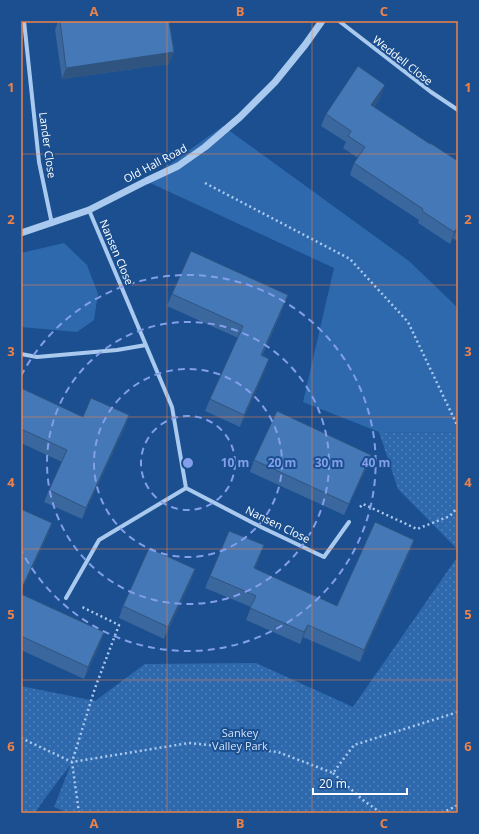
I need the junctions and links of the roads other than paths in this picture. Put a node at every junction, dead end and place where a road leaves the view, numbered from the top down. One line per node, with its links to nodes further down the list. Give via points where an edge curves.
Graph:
1 (24, 21): 6 (street, Lander Close, via 39,162)
2 (322, 21): 5 (street, Old Hall Road, via 275,82 205,148 178,166)
3 (339, 21): 4 (street, Weddell Close)
4 (458, 110)
5 (89, 210): 6 (street, Old Hall Road); 8 (street, Nansen Close)
6 (52, 224): 7 (street, Old Hall Road)
7 (21, 233)
8 (146, 345): 9 (street, via 38,357); 10 (street, Nansen Close, via 172,407)
9 (21, 354)
10 (186, 488): 11 (street, Nansen Close, via 324,557); 12 (street, via 100,540)
11 (349, 522)
12 (66, 598)

